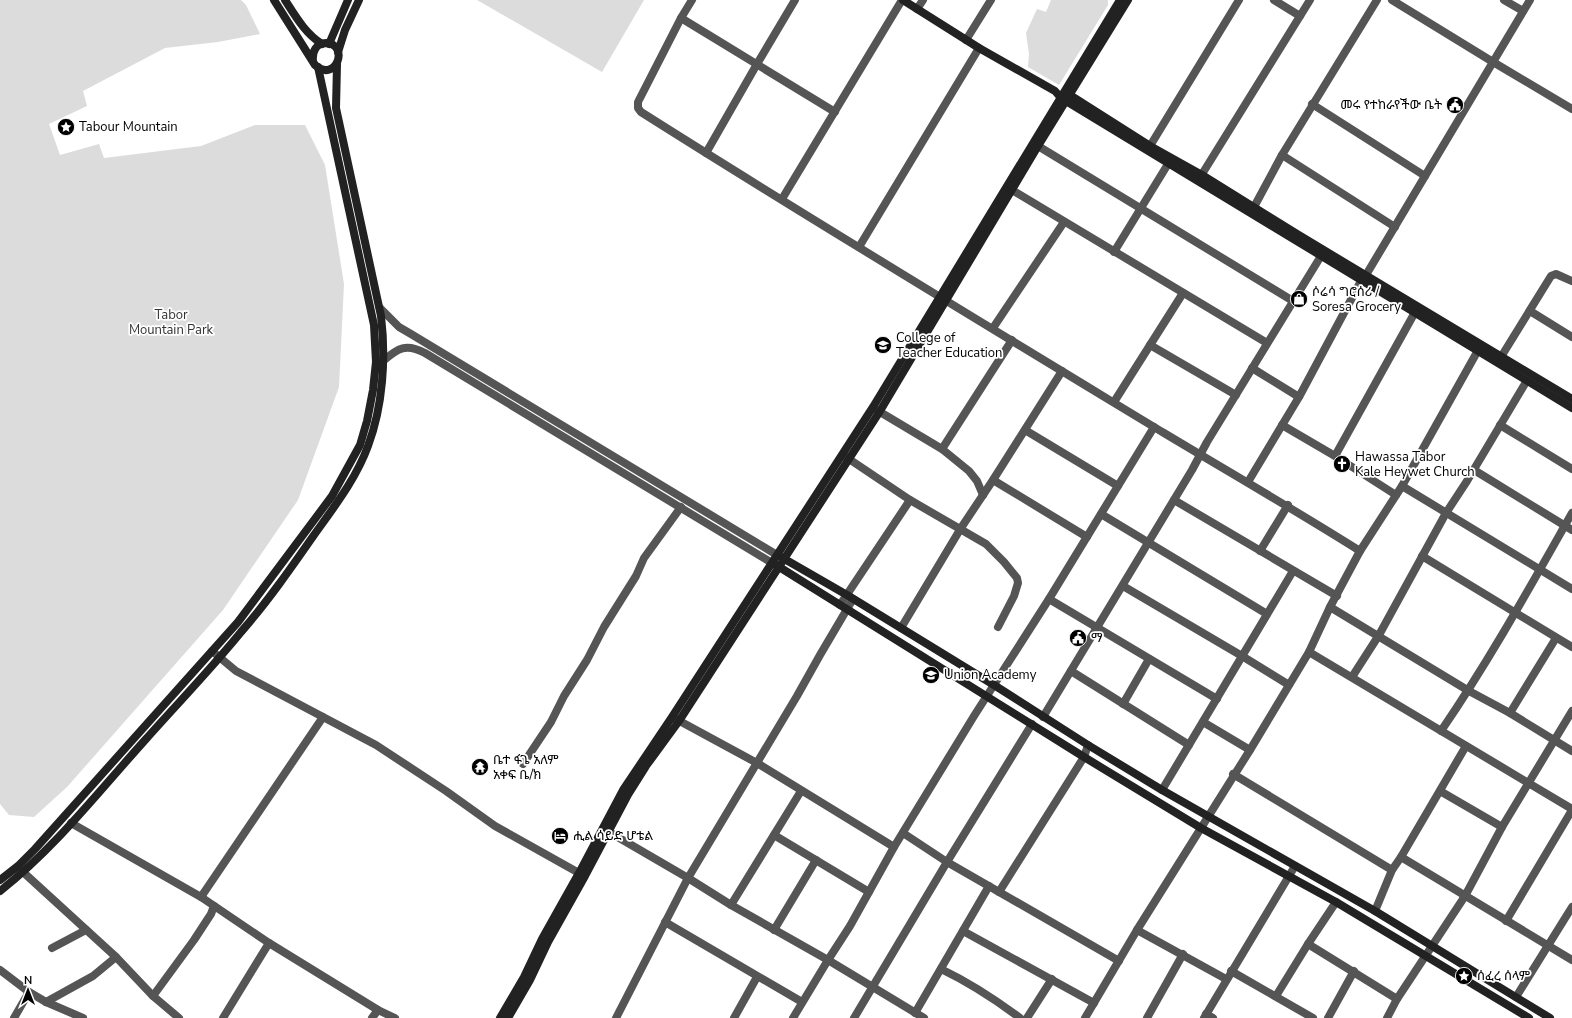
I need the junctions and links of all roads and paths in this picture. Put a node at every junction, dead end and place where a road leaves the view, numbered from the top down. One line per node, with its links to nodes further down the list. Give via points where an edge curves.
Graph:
1 (274, 0): 28 (main road)
2 (285, 0): 24 (main road, via 313,38)
3 (348, 0): 24 (main road)
4 (359, 0): 26 (main road)
5 (692, 0): 22 (street)
6 (795, 0): 30 (street)
7 (903, 0): 19 (main road); 34 (street)
8 (923, 0): 19 (street)
9 (991, 0): 23 (street)
10 (1120, 0): 31 (main road)
11 (1128, 0): 31 (main road)
12 (1239, 0): 36 (street)
13 (1274, 0): 21 (street)
14 (1310, 0): 21 (street)
15 (1377, 0): 32 (street)
16 (1392, 0): 27 (street)
17 (1504, 0): 20 (street)
18 (1530, 0): 20 (street)
19 (917, 9): 23 (main road)
20 (1523, 12): 27 (street)
21 (1300, 16): 41 (street)
22 (681, 18): 30 (street); 37 (street, via 637,104 641,112)
23 (966, 40): 25 (main road)
24 (326, 44): 26 (main road, via 335,47); 28 (main road, via 313,52)
25 (980, 48): 31 (main road); 48 (street)
26 (338, 52): 29 (main road, via 339,59)
27 (1493, 62): 33 (street); 40 (street)
28 (316, 64): 29 (main road, via 327,70); 113 (main road, via 374,325 376,362 367,421 360,445 332,496)
29 (336, 64): 56 (main road, via 336,108)
30 (757, 64): 34 (street); 37 (street)
31 (1065, 96): 35 (main road); 36 (main road); 39 (main road); 54 (main road)
32 (1312, 104): 38 (street); 40 (street)
33 (1572, 109)
34 (835, 112): 43 (street)
35 (1038, 146): 42 (main road); 44 (street)
36 (1150, 146): 41 (main road)
37 (706, 153): 43 (street)
38 (1282, 155): 45 (street); 47 (street)
39 (1168, 164): 41 (main road); 44 (street)
40 (1425, 176): 47 (street)
41 (1200, 178): 45 (main road); 50 (main road)
42 (1012, 190): 46 (street); 54 (main road)
43 (782, 199): 48 (street)
44 (1140, 208): 49 (street); 55 (street)
45 (1254, 208): 51 (main road)
46 (1064, 222): 49 (street); 59 (street)
47 (1395, 226): 51 (street)
48 (859, 247): 54 (street)
49 (1114, 252): 53 (street)
50 (1321, 256): 51 (main road); 55 (street)
51 (1364, 278): 58 (main road); 64 (main road); 73 (street)
52 (1572, 280): 57 (street, via 1553,274)
53 (1183, 293): 62 (street); 63 (street)
54 (943, 299): 59 (street); 77 (main road)
55 (1293, 301): 62 (street)
56 (380, 308): 66 (main road, via 384,342); 67 (street, via 399,326)
57 (1530, 311): 60 (street); 65 (street)
58 (1414, 314): 64 (main road); 84 (street)
59 (992, 328): 61 (street)
60 (1572, 337)
61 (1012, 340): 70 (street); 82 (street)
62 (1267, 343): 68 (street)
63 (1150, 345): 72 (street); 75 (street)
64 (1479, 348): 65 (main road); 71 (main road); 91 (street)
65 (1500, 357): 74 (main road)
66 (383, 361): 69 (street, via 396,350 410,347 417,348); 114 (main road, via 379,407 368,447 342,496)
67 (458, 362): 69 (street); 107 (street)
68 (1252, 368): 72 (street); 73 (street)
69 (455, 371): 97 (street)
70 (1062, 371): 75 (street); 81 (street)
71 (1526, 382): 76 (main road); 79 (street)
72 (1236, 395): 83 (street)
73 (1299, 397): 78 (street)
74 (1572, 399)
75 (1114, 402): 80 (street)
76 (1572, 408)
77 (876, 409): 82 (street); 85 (main road)
78 (1282, 425): 84 (street); 89 (street)
79 (1500, 425): 86 (street); 87 (street)
80 (1154, 427): 83 (street); 90 (street)
81 (1025, 430): 88 (street); 90 (street)
82 (942, 449): 92 (street, via 969,471)
83 (1200, 455): 89 (street); 95 (street)
84 (1335, 456): 93 (street)
85 (846, 457): 94 (street); 107 (main road); 109 (main road)
86 (1474, 470): 98 (street); 102 (street)
87 (1572, 470)
88 (993, 480): 92 (street); 103 (street)
89 (1248, 482): 96 (street)
90 (1118, 486): 100 (street)
91 (1402, 486): 93 (street); 98 (street)
92 (983, 495): 101 (street)
93 (1396, 495): 105 (street)
94 (910, 500): 101 (street); 118 (street)
95 (1174, 500): 104 (street); 106 (street)
96 (1288, 505): 105 (street); 106 (street)
97 (681, 507): 110 (street); 159 (street, via 644,558 551,722)
98 (1446, 513): 108 (street); 111 (street)
99 (1572, 513): 102 (street)
100 (1101, 514): 103 (street); 104 (street)
101 (961, 528): 124 (street, via 986,544 1017,578 1014,596); 125 (street)
102 (1568, 528): 111 (street)
103 (1087, 537): 119 (street)
104 (1148, 543): 115 (street); 123 (street)
105 (1360, 550): 117 (street)
106 (1260, 551): 112 (street)
107 (777, 555): 109 (main road); 110 (main road)
108 (1422, 556): 122 (street); 127 (street)
109 (784, 559): 110 (main road); 118 (main road)
110 (776, 565): 120 (main road); 147 (main road)
111 (1541, 570): 116 (street); 122 (street)
112 (1293, 571): 117 (street); 123 (street)
113 (273, 577): 114 (main road); 130 (main road)
114 (280, 583): 133 (main road)
115 (1122, 586): 126 (street); 132 (street)
116 (1572, 589)
117 (1337, 596): 121 (street)
118 (850, 597): 120 (street); 125 (main road)
119 (1049, 599): 126 (street); 137 (street)
120 (844, 607): 140 (main road); 158 (street)
121 (1330, 607): 127 (street); 131 (street)
122 (1514, 612): 128 (street); 139 (street)
123 (1267, 614): 132 (street)
124 (998, 627)
125 (901, 628): 137 (main road)
126 (1096, 628): 134 (street); 135 (street)
127 (1379, 635): 136 (street); 139 (street)
128 (1556, 638): 129 (street); 144 (street)
129 (1572, 647)
130 (212, 651): 133 (street); 183 (main road, via 35,849)
131 (1309, 652): 136 (street); 138 (street)
132 (1242, 656): 138 (street); 141 (street)
133 (219, 658): 145 (street, via 236,671); 167 (main road)
134 (1149, 659): 141 (street); 142 (street)
135 (1071, 671): 142 (street); 146 (street)
136 (1352, 677): 150 (street)
137 (994, 685): 140 (street); 146 (main road)
138 (1288, 685): 155 (street)
139 (1469, 691): 144 (street); 150 (street)
140 (986, 696): 149 (main road); 171 (street)
141 (1217, 699): 148 (street)
142 (1122, 704): 153 (street)
143 (1572, 711): 151 (street)
144 (1510, 713): 151 (street)
145 (322, 717): 180 (street, via 376,745 495,826); 189 (street)
146 (1043, 717): 152 (main road)
147 (676, 719): 158 (street); 170 (main road, via 629,793); 180 (main road, via 623,790)
148 (1203, 722): 153 (street); 155 (street)
149 (1032, 724): 157 (main road); 176 (street)
150 (1441, 731): 154 (street)
151 (1554, 741): 156 (street); 161 (street)
152 (1088, 745): 157 (street); 162 (main road)
153 (1189, 745): 162 (street)
154 (1466, 746): 161 (street); 163 (street)
155 (1250, 750): 160 (street)
156 (1572, 751)
157 (1084, 757): 169 (main road); 187 (street)
158 (757, 763): 164 (street); 182 (street)
159 (523, 764)
160 (1234, 774): 166 (street); 178 (street)
161 (1529, 783): 165 (street); 168 (street)
162 (1162, 790): 166 (main road)
163 (1440, 790): 168 (street); 174 (street)
164 (801, 791): 172 (street); 173 (street)
165 (1572, 810): 195 (street)
166 (1207, 817): 169 (street); 177 (main road)
167 (71, 823): 179 (main road); 189 (street)
168 (1502, 827): 188 (street)
169 (1201, 828): 181 (main road); 199 (street)
170 (609, 832): 182 (street); 229 (main road, via 548,942 530,980)
171 (903, 833): 173 (street); 176 (street)
172 (774, 835): 175 (street); 191 (street)
173 (894, 847): 186 (street)
174 (1401, 857): 178 (street); 188 (street)
175 (816, 860): 186 (street); 198 (street)
176 (947, 862): 184 (street); 218 (street)
177 (1295, 866): 181 (street); 194 (main road)
178 (1392, 870): 194 (street)
179 (23, 872): 185 (main road); 197 (street)
180 (580, 873): 229 (main road, via 542,939)
181 (1289, 877): 190 (main road); 215 (street)
182 (688, 878): 191 (street); 196 (street)
183 (0, 880)
184 (989, 886): 187 (street); 200 (street)
185 (0, 891)
186 (868, 892): 209 (street)
187 (999, 892): 210 (street)
188 (1466, 896): 195 (street); 203 (street)
189 (201, 897): 192 (street)
190 (1336, 902): 202 (street); 207 (main road)
191 (731, 905): 198 (street)
192 (214, 906): 201 (street); 220 (street, via 194,940)
193 (1572, 907): 204 (street)
194 (1375, 911): 203 (main road)
195 (1506, 921): 204 (street)
196 (664, 922): 216 (street); 237 (street)
197 (86, 930): 205 (street); 208 (street)
198 (774, 930): 209 (street)
199 (1137, 930): 206 (street); 210 (street)
200 (963, 931): 212 (street); 217 (street)
201 (269, 943): 227 (street); 234 (street)
202 (1308, 944): 214 (street); 221 (street)
203 (1432, 946): 207 (street); 222 (main road)
204 (1548, 946): 211 (street); 222 (street)
205 (52, 948)
206 (1183, 954): 215 (street); 245 (street)
207 (1425, 956): 223 (street); 249 (main road)
208 (116, 957): 220 (street); 224 (street, via 93,976)
209 (828, 960): 218 (street); 225 (street)
210 (1119, 960): 226 (street)
211 (1572, 960)
212 (941, 969): 228 (street); 242 (street, via 990,997)
213 (0, 970): 219 (street)
214 (1354, 972): 223 (street); 247 (street)
215 (1229, 975): 221 (street); 230 (street)
216 (757, 977): 225 (street); 238 (street)
217 (1052, 979): 226 (street); 243 (street)
218 (872, 987): 228 (street); 240 (street)
219 (29, 992): 224 (street); 231 (street)
220 (153, 996): 233 (street)
221 (1276, 996): 246 (street)
222 (1516, 997): 250 (main road)
223 (1397, 999): 248 (street)
224 (46, 1002): 232 (street)
225 (802, 1002): 239 (street)
226 (1094, 1003): 244 (street)
227 (378, 1010): 235 (street); 236 (street)
228 (915, 1013): 241 (street)
229 (504, 1017)
230 (1208, 1017)
231 (14, 1018)
232 (82, 1018)
233 (179, 1018)
234 (223, 1018)
235 (372, 1018)
236 (394, 1018)
237 (616, 1018)
238 (734, 1018)
239 (793, 1018)
240 (854, 1018)
241 (924, 1018)
242 (1020, 1018)
243 (1027, 1018)
244 (1086, 1018)
245 (1147, 1018)
246 (1313, 1018)
247 (1328, 1018)
248 (1387, 1018)
249 (1529, 1018)
250 (1550, 1018)

